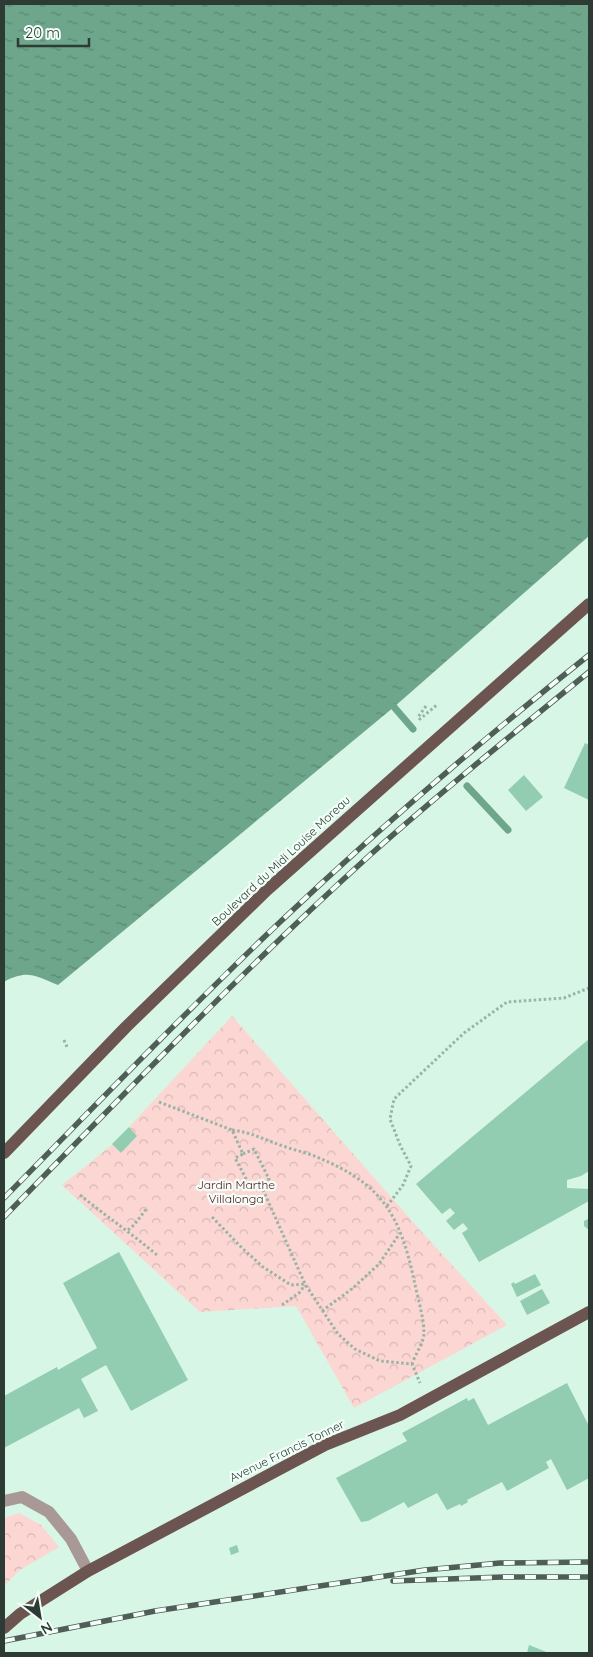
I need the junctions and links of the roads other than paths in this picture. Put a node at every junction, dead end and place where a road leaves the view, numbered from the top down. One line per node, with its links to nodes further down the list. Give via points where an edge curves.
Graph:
1 (589, 604): 2 (main road, Boulevard du Midi Louise Moreau, via 267,890 136,1017)
2 (4, 1153)
3 (589, 1312): 5 (main road, Avenue Francis Tonner, via 400,1415 325,1445)
4 (4, 1501): 5 (street, via 22,1497 49,1512 71,1539)
5 (88, 1572): 6 (main road, Avenue Francis Tonner, via 20,1614)
6 (4, 1628)

